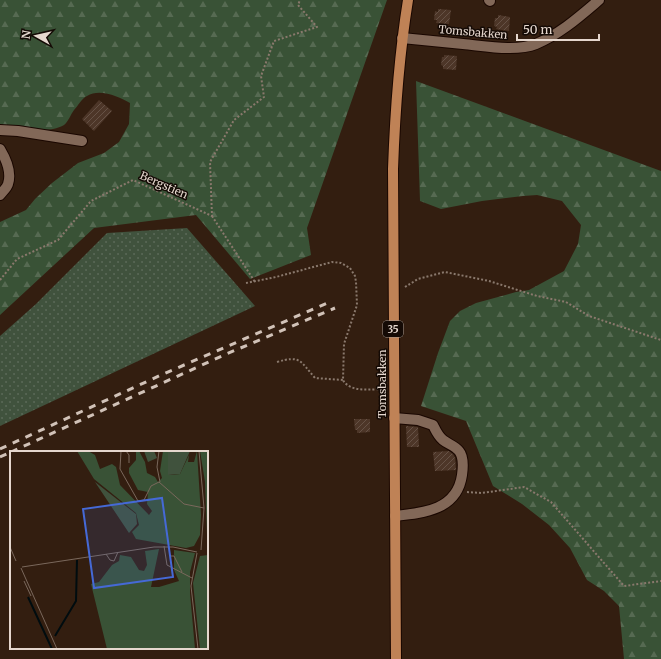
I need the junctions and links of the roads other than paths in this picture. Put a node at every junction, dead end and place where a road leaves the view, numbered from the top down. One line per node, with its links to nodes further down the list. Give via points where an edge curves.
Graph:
1 (408, 0): 3 (main road, Tomsbakken / 35)
2 (599, 0): 3 (street, Tomsbakken, via 562,31 524,47 479,46)
3 (402, 38): 8 (main road, Tomsbakken / 35, via 395,116)
4 (0, 130): 5 (street)
5 (82, 141)
6 (0, 149): 7 (street, via 7,159 9,173 8,185)
7 (0, 195)
8 (394, 418): 9 (main road, Tomsbakken / 35); 9 (street, via 418,420 433,425 442,440 458,450 463,462 458,491 452,498 430,510)
9 (395, 516): 10 (main road, Tomsbakken / 35)
10 (396, 659)

